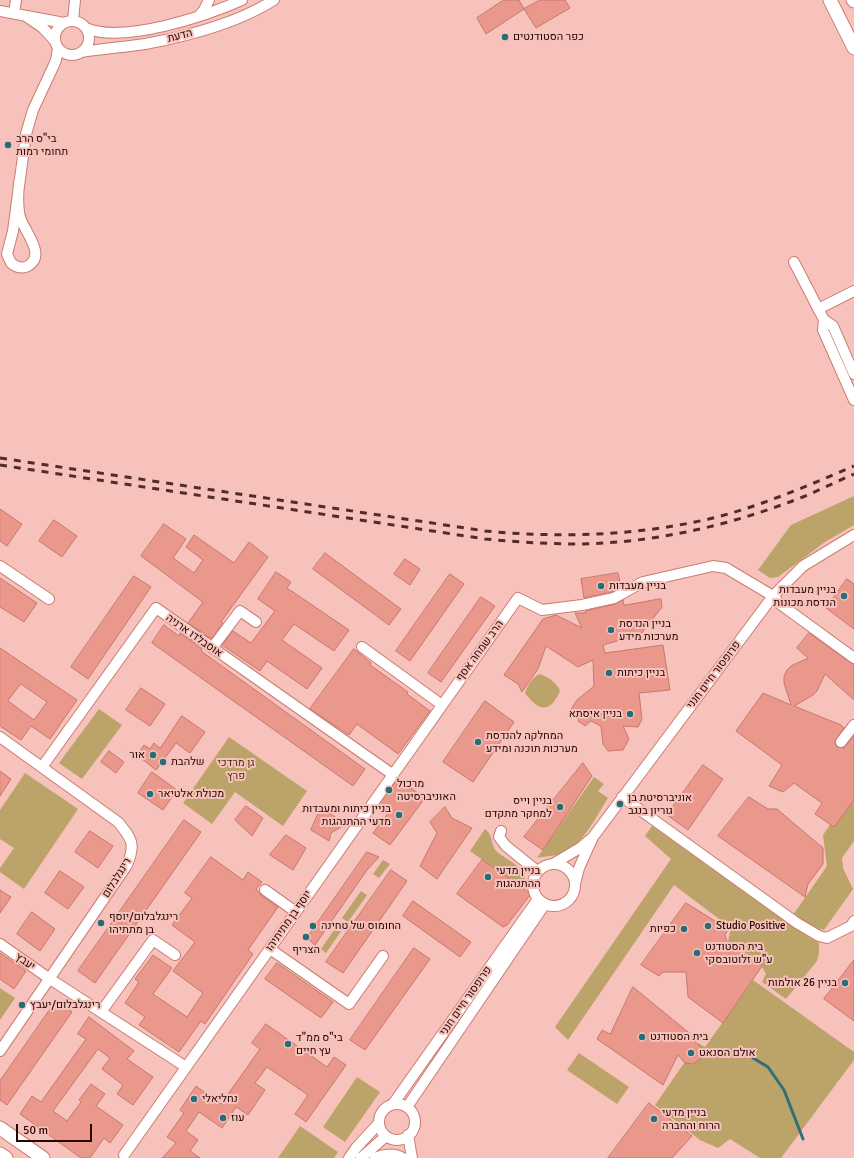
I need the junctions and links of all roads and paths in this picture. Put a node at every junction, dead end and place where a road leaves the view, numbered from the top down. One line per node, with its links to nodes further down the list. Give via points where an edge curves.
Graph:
1 (16, 0): 9 (street)
2 (75, 0): 11 (street)
3 (209, 0): 10 (street)
4 (220, 0): 7 (street)
5 (274, 0): 15 (street, הדעת, via 240,17 184,35 144,44)
6 (830, 0): 14 (main road)
7 (237, 2): 10 (street, הדעת)
8 (0, 11): 9 (street)
9 (17, 13): 11 (street); 13 (street, via 38,25)
10 (198, 16): 12 (street, הדעת, via 126,32 103,33)
11 (68, 22): 12 (street, via 78,22); 13 (street, via 56,30)
12 (86, 28): 15 (street, via 88,44)
13 (56, 44): 16 (street, via 61,52); 17 (street, via 56,60)
14 (854, 48)
15 (81, 52): 16 (street)
16 (71, 55): 17 (street)
17 (48, 78): 18 (street, via 29,123)
18 (19, 182): 18 (street, via 13,231 7,254 11,263 20,268 30,265 36,257 36,252 19,215)
19 (794, 262): 21 (street)
20 (854, 291): 21 (street)
21 (818, 308): 22 (street)
22 (824, 320): 23 (street, via 833,326); 24 (street, via 823,330)
23 (854, 374)
24 (854, 400)
25 (854, 535): 27 (street, פרופסור חיים חנני, via 803,566)
26 (0, 566): 28 (street)
27 (773, 596): 32 (street, via 780,604); 33 (street, הרב שמחה אסף, via 726,568 713,566 643,582 614,598 582,605 542,610 518,598); 39 (street, פרופסור חיים חנני)
28 (49, 599)
29 (256, 622): 31 (street, via 240,611)
30 (362, 647): 33 (street)
31 (212, 648): 37 (street, אוסבלדו ארניה, via 156,608); 38 (street, אוסבלדו ארניה)
32 (854, 658)
33 (442, 705): 38 (street, הרב שמחה אסף)
34 (854, 725): 36 (street)
35 (0, 737): 37 (street, רינגלבלום)
36 (841, 742)
37 (42, 767): 53 (street, רינגלבלום, via 118,822 132,844 128,865)
38 (392, 774): 47 (street, יוסף בן מתיתיהו)
39 (622, 797): 41 (street, פרופסור חיים חנני); 48 (street, via 797,923 819,936 827,938 851,926)
40 (502, 831): 43 (street, via 499,837 506,846)
41 (593, 837): 42 (street, פרופסור חיים חנני); 44 (street, פרופסור חיים חנני)
42 (553, 864): 43 (street); 44 (street, via 567,868)
43 (537, 871): 46 (street, via 533,885 534,892)
44 (575, 884): 46 (street, via 571,897 560,905 552,906)
45 (266, 890): 47 (street)
46 (541, 901): 57 (street, פרופסור חיים חנני); 58 (street, פרופסור חיים חנני)
47 (296, 912): 50 (street, יוסף בן מתיתיהו)
48 (854, 921)
49 (0, 944): 53 (street, יעבץ)
50 (270, 949): 52 (street, via 349,1004); 56 (street, יוסף בן מתיתיהו)
51 (175, 955): 54 (street, via 154,940)
52 (383, 956)
53 (50, 979): 54 (street); 55 (street, רינגלבלום)
54 (101, 1012): 56 (street)
55 (0, 1051)
56 (186, 1067): 64 (street, יוסף בן מתיתיהו)
57 (393, 1104): 58 (street); 59 (street, via 384,1109)
58 (407, 1107): 62 (street, via 415,1120)
59 (379, 1123): 61 (street); 67 (street)
60 (0, 1128): 66 (main road)
61 (386, 1136): 62 (street, via 397,1140); 68 (street)
62 (408, 1136): 71 (street)
63 (0, 1154): 65 (main road)
64 (124, 1155)
65 (6, 1158)
66 (43, 1158)
67 (349, 1158)
68 (362, 1158)
69 (374, 1158): 70 (street, via 388,1154)
70 (403, 1158)
71 (412, 1158)

